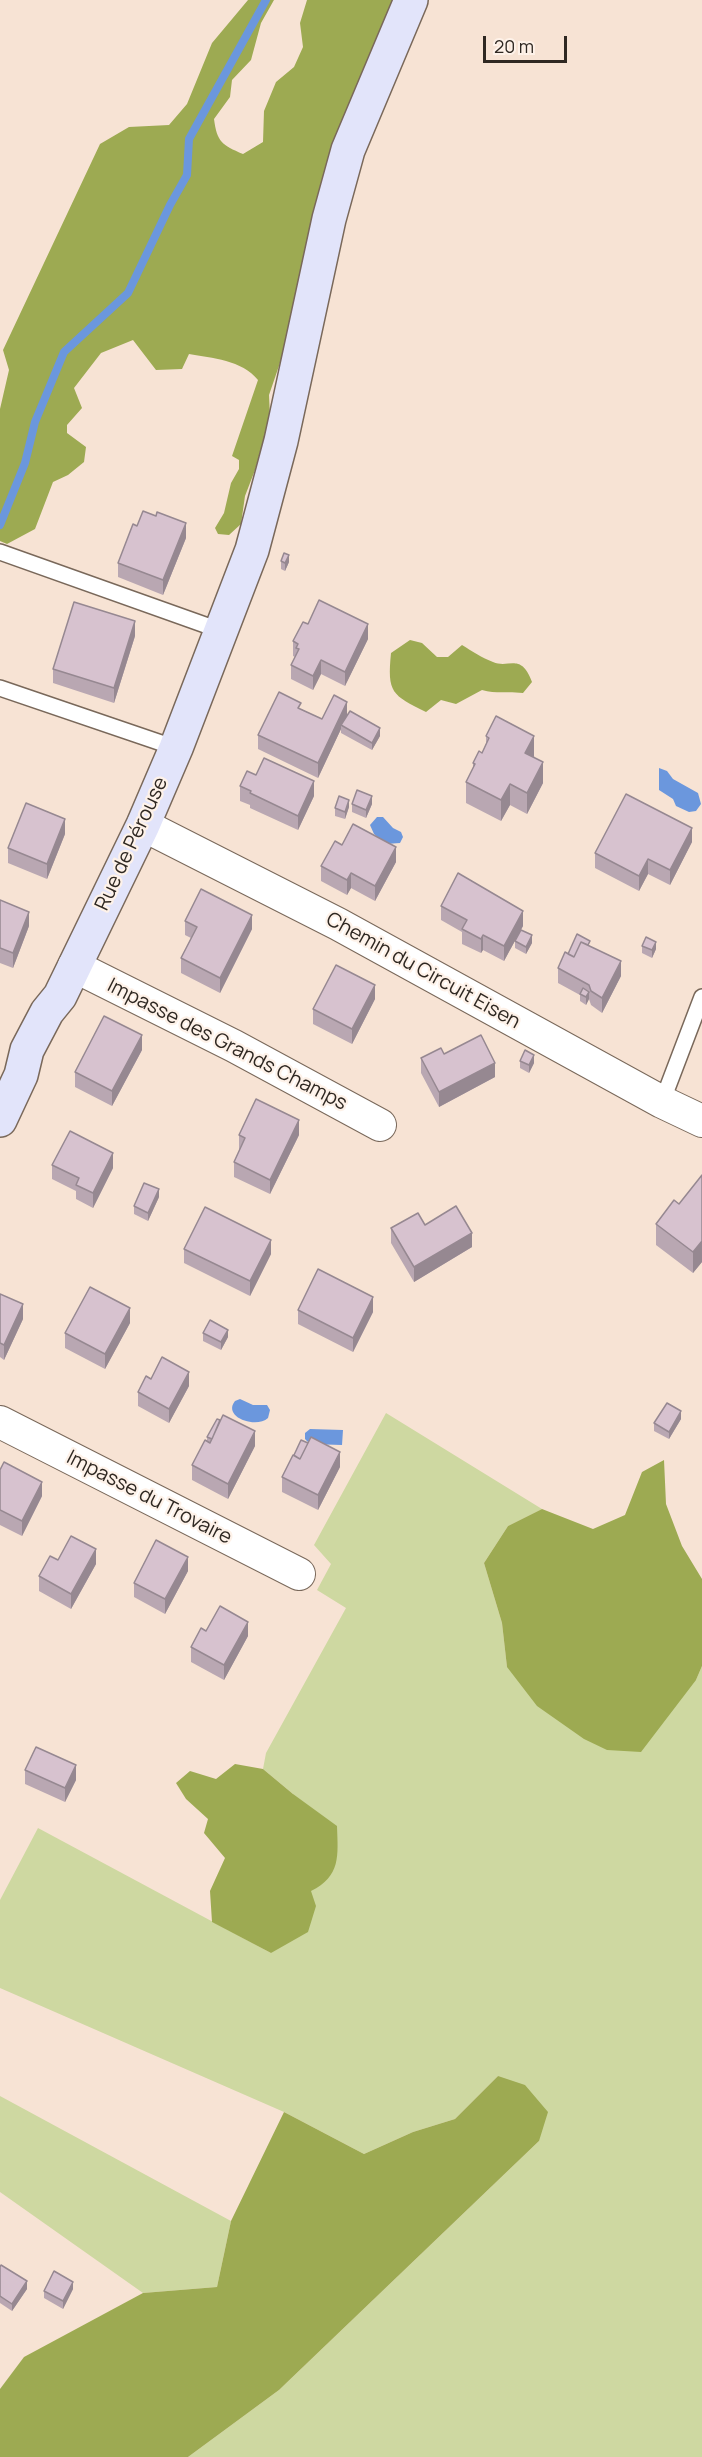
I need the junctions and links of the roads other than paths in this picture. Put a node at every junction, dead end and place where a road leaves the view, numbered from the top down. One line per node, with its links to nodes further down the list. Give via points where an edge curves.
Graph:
1 (411, 0): 3 (street, Rue de Pérouse, via 348,150 281,441 248,561)
2 (0, 552): 3 (lane)
3 (222, 631): 5 (street, Rue de Pérouse)
4 (0, 688): 5 (lane)
5 (176, 748): 6 (street, Rue de Pérouse)
6 (143, 825): 7 (street, Rue de Pérouse); 9 (street, Chemin du Circuit Eisen, via 338,924)
7 (75, 966): 10 (street, Rue de Pérouse, via 27,1050 21,1075); 12 (street, Impasse des Grands Champs)
8 (702, 997): 9 (lane)
9 (662, 1102): 11 (street, Chemin du Circuit Eisen)
10 (0, 1120)
11 (702, 1121)
12 (380, 1125)
13 (0, 1422): 14 (street, Impasse du Trovaire)
14 (299, 1574)

